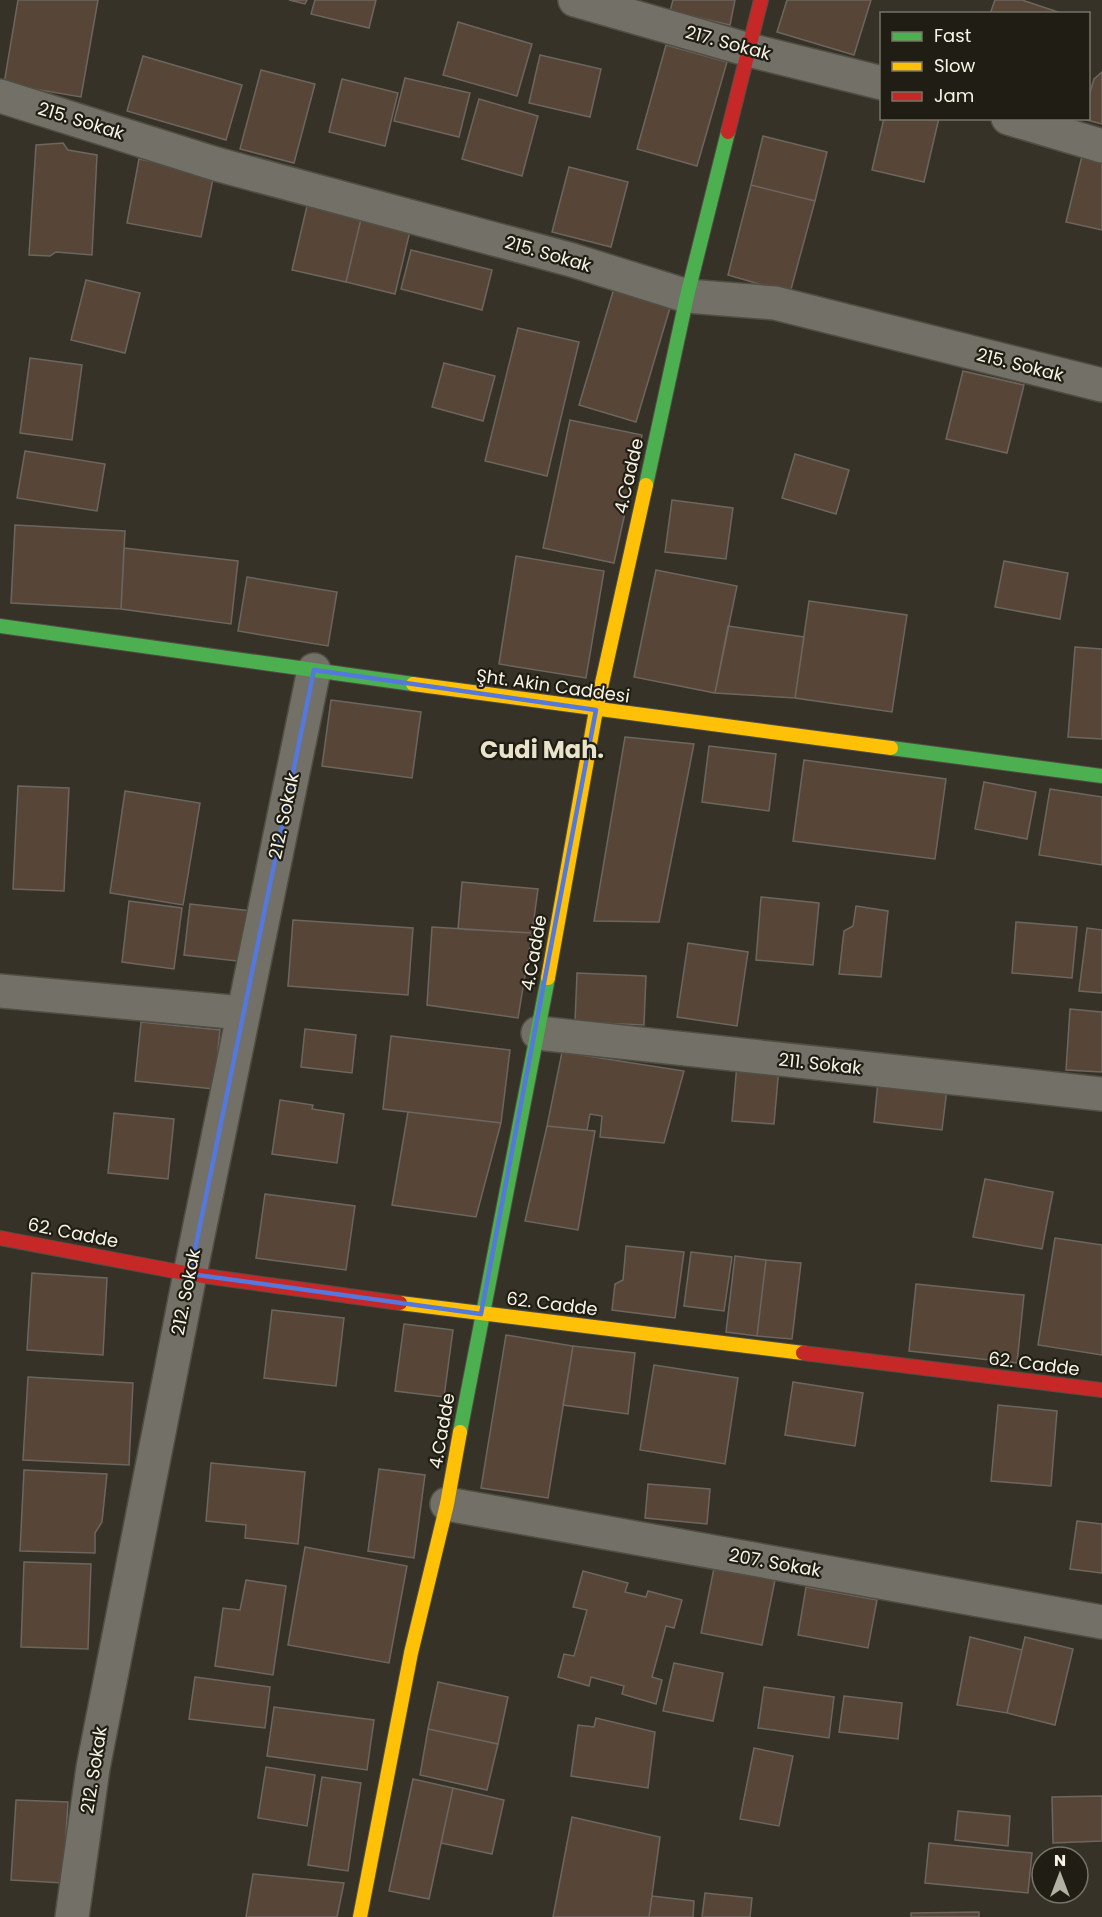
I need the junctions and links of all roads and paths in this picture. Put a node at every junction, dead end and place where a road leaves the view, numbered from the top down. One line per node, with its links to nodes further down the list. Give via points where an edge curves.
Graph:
1 (575, 0): 3 (street, 217. Sokak)
2 (761, 0): 3 (street, 4.Cadde)
3 (749, 50): 4 (street, 217. Sokak); 8 (street, 4.Cadde)
4 (880, 83)
5 (0, 96): 8 (street, 215. Sokak, via 216,164 572,260)
6 (1015, 120): 7 (street)
7 (1102, 146)
8 (687, 296): 9 (street, 215. Sokak, via 775,303); 12 (street, 4.Cadde)
9 (1102, 386)
10 (0, 626): 11 (street, Şht. Akin Caddesi)
11 (314, 670): 12 (street, Şht. Akin Caddesi); 15 (street, 212. Sokak)
12 (596, 710): 13 (street, Şht. Akin Caddesi); 16 (street, 4.Cadde)
13 (1102, 776)
14 (0, 991): 15 (street)
15 (243, 1013): 19 (street, 212. Sokak)
16 (538, 1034): 17 (street, 211. Sokak); 20 (street, 4.Cadde)
17 (1102, 1094)
18 (0, 1238): 19 (street, 62. Cadde)
19 (190, 1274): 20 (street, 62. Cadde); 24 (street, 212. Sokak, via 93,1768)
20 (481, 1314): 21 (street, 62. Cadde); 22 (street, 4.Cadde)
21 (1102, 1390)
22 (447, 1504): 23 (street, 207. Sokak); 25 (street, 4.Cadde, via 411,1653)
23 (1102, 1622)
24 (72, 1917)
25 (360, 1917)

